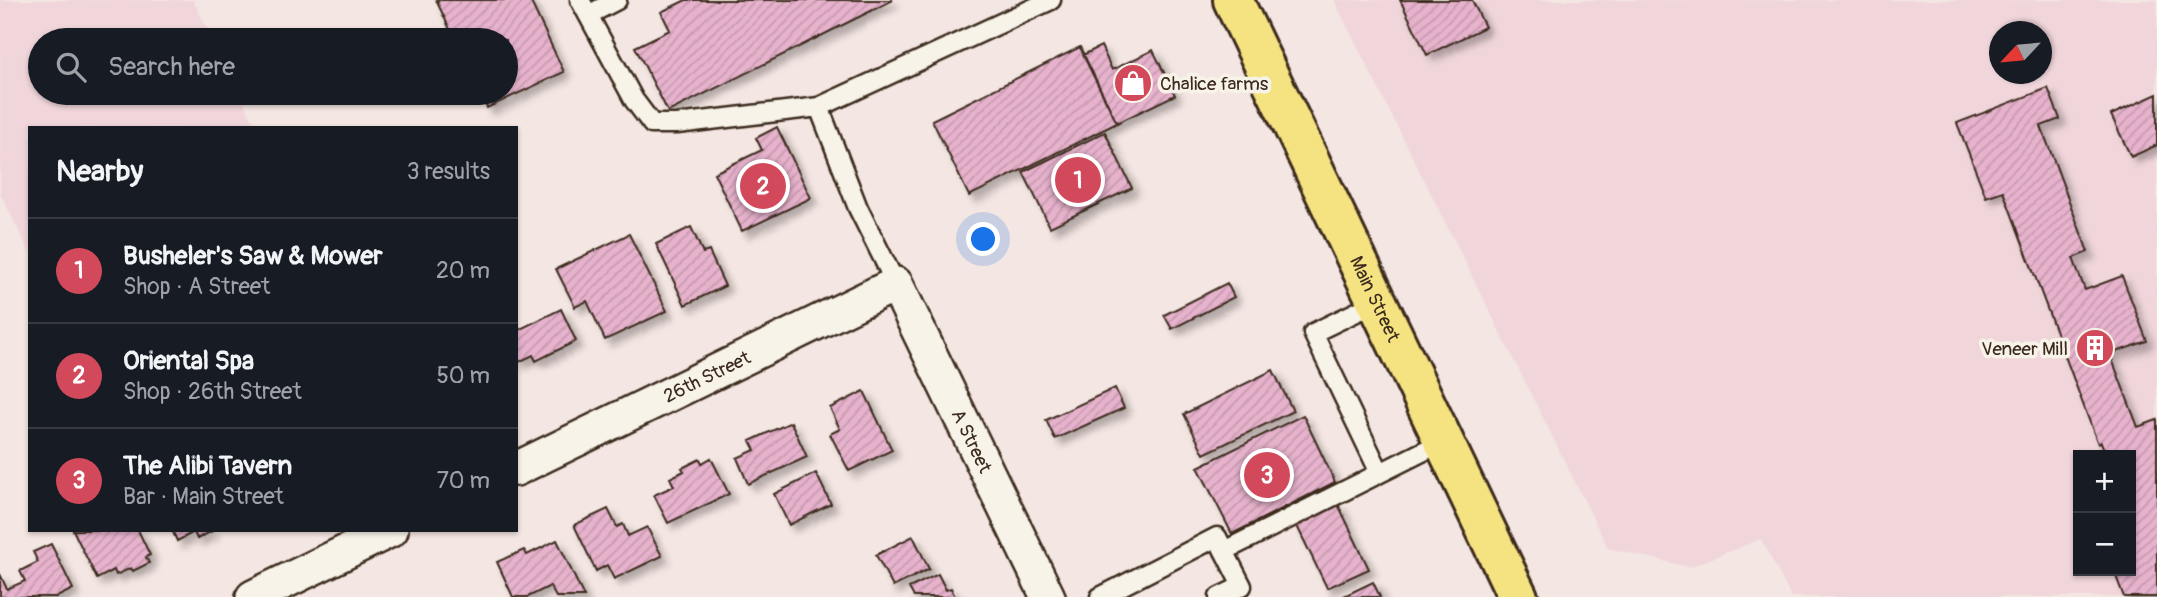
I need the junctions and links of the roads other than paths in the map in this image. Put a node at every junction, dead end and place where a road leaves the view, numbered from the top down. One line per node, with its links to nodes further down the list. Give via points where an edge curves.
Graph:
1 (617, 0): 4 (lane)
2 (1051, 0): 5 (lane)
3 (1233, 0): 7 (main road, Main Street)
4 (584, 8): 5 (lane, via 652,124)
5 (819, 107): 6 (lane, via 858,208)
6 (896, 285): 9 (street, 26th Street); 15 (street, A Street)
7 (1377, 302): 8 (main road, Main Street); 10 (lane, via 1313,333)
8 (1444, 441): 10 (lane); 17 (main road, Main Street)
9 (518, 468)
10 (1380, 473): 12 (lane)
11 (387, 532): 14 (street)
12 (1224, 551): 13 (lane, via 1217,537); 16 (lane, via 1242,586)
13 (1102, 596)
14 (253, 597)
15 (1048, 597)
16 (1219, 597)
17 (1518, 597)

